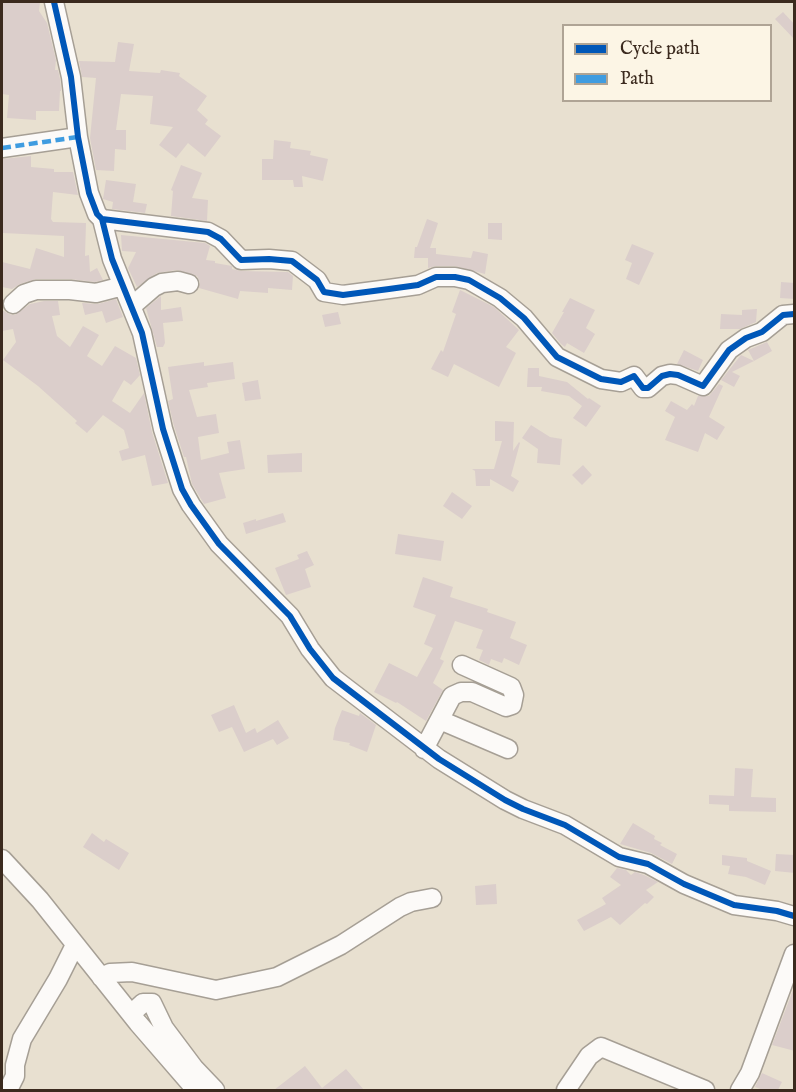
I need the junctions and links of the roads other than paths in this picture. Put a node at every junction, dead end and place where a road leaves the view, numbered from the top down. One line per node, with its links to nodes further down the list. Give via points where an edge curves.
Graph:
1 (54, 2): 2 (street)
2 (78, 137): 3 (street); 4 (street, via 89,193)
3 (2, 148)
4 (102, 219): 6 (street); 9 (street, via 208,232 221,239 241,260 292,261 317,280 324,292 343,295 390,289 418,285 436,277 469,280 524,318 557,357 601,379 621,382 634,376 643,388 670,374 703,387 729,350 783,315)
5 (189, 284): 8 (street, via 162,283)
6 (123, 286): 7 (street, via 96,293 36,290); 8 (street)
7 (13, 304)
8 (132, 306): 12 (street, via 145,344 163,429 191,505 219,544 290,616 333,678)
9 (795, 314)
10 (462, 665): 11 (street, via 511,687 512,705 506,707 472,692 461,692 452,696)
11 (440, 720): 12 (street); 13 (street)
12 (424, 749): 16 (street, via 505,800 565,825 610,853 648,864 734,905)
13 (508, 749)
14 (2, 859): 17 (street)
15 (432, 898): 19 (street, via 400,907 341,945 277,977 216,990 140,973 118,972)
16 (795, 916)
17 (75, 945): 19 (street); 21 (street, via 22,1039 15,1076)
18 (795, 954): 26 (street)
19 (101, 977): 20 (street)
20 (130, 1014): 22 (street); 23 (street, via 143,1003 152,1003 164,1028)
21 (8, 1090)
22 (196, 1090)
23 (215, 1090)
24 (566, 1090): 25 (street, via 589,1056 602,1047)
25 (705, 1090)
26 (740, 1090)

